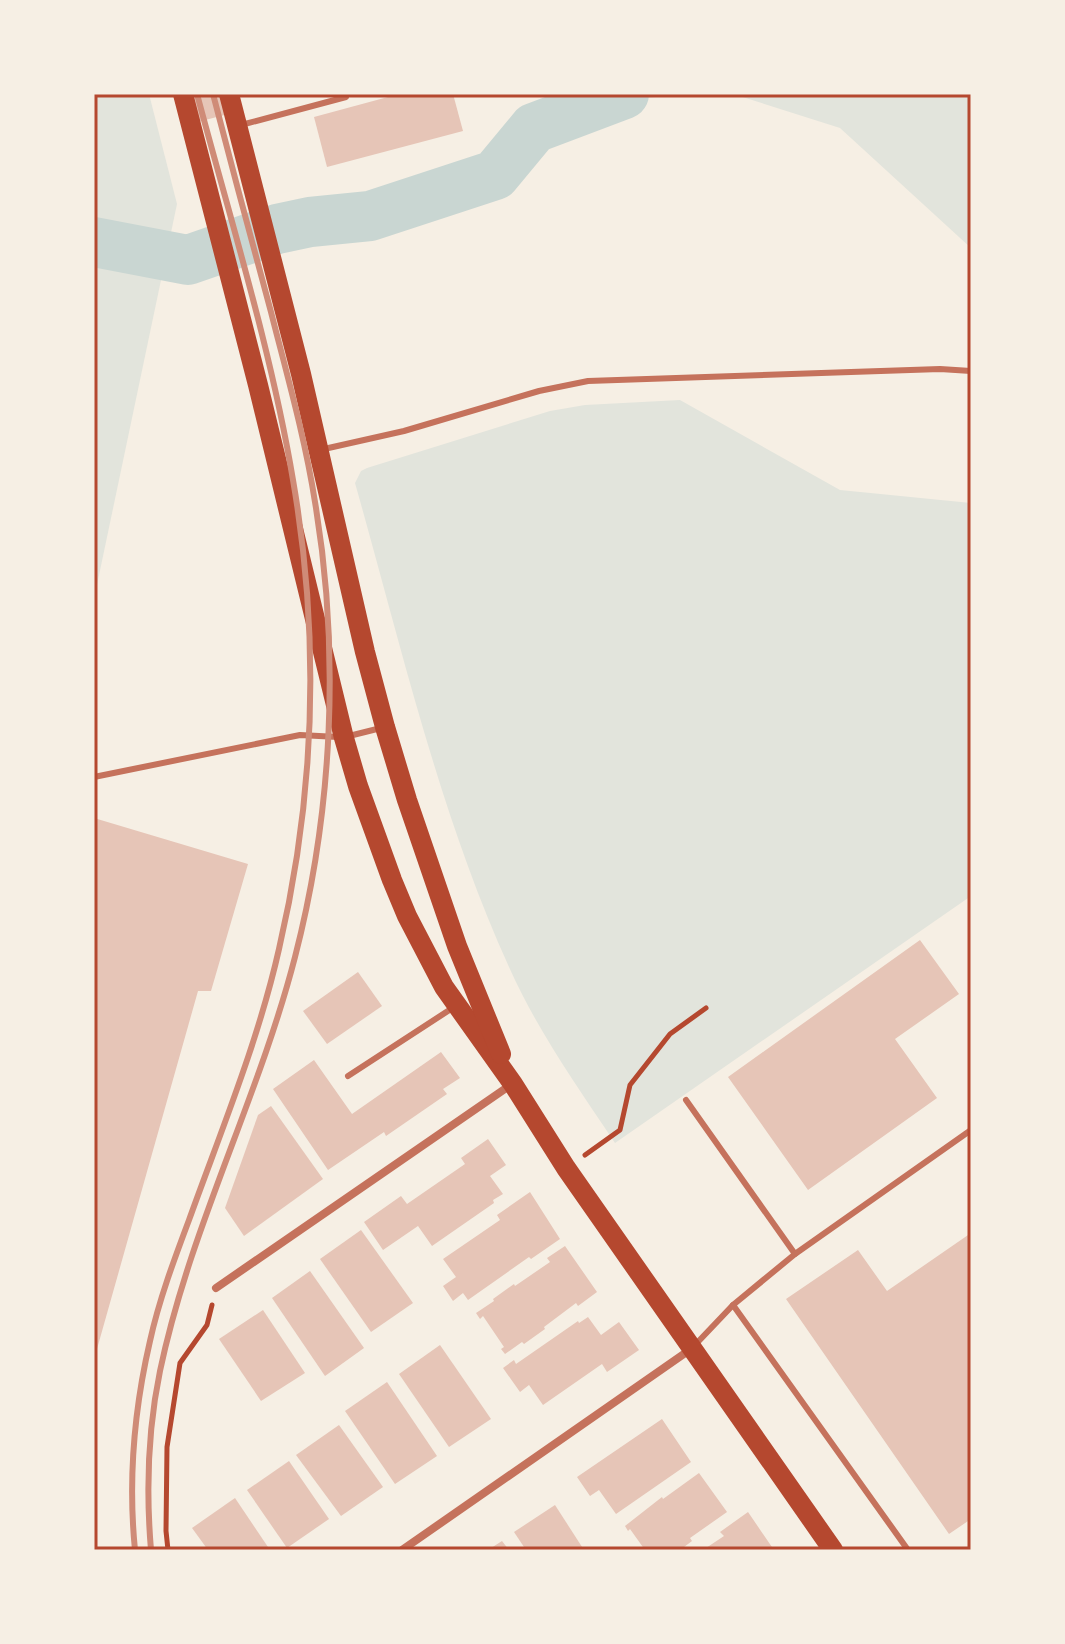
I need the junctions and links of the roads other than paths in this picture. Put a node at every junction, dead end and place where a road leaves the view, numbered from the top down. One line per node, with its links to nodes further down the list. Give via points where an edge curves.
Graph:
1 (183, 94): 8 (main road)
2 (229, 94): 4 (main road)
3 (346, 97): 4 (lane)
4 (237, 126): 6 (main road)
5 (971, 371): 6 (lane, via 588,381)
6 (319, 450): 7 (main road)
7 (385, 727): 8 (lane); 12 (main road, via 457,946)
8 (344, 738): 9 (lane, via 300,735); 10 (main road, via 407,916)
9 (94, 777)
10 (457, 1005): 11 (lane); 12 (main road)
11 (348, 1076)
12 (513, 1084): 16 (street); 18 (main road)
13 (686, 1100): 15 (lane)
14 (971, 1130): 15 (lane)
15 (795, 1254): 17 (lane)
16 (216, 1288)
17 (733, 1305): 18 (lane); 21 (lane)
18 (692, 1348): 19 (street); 20 (main road)
19 (402, 1550)
20 (833, 1550)
21 (908, 1550)

